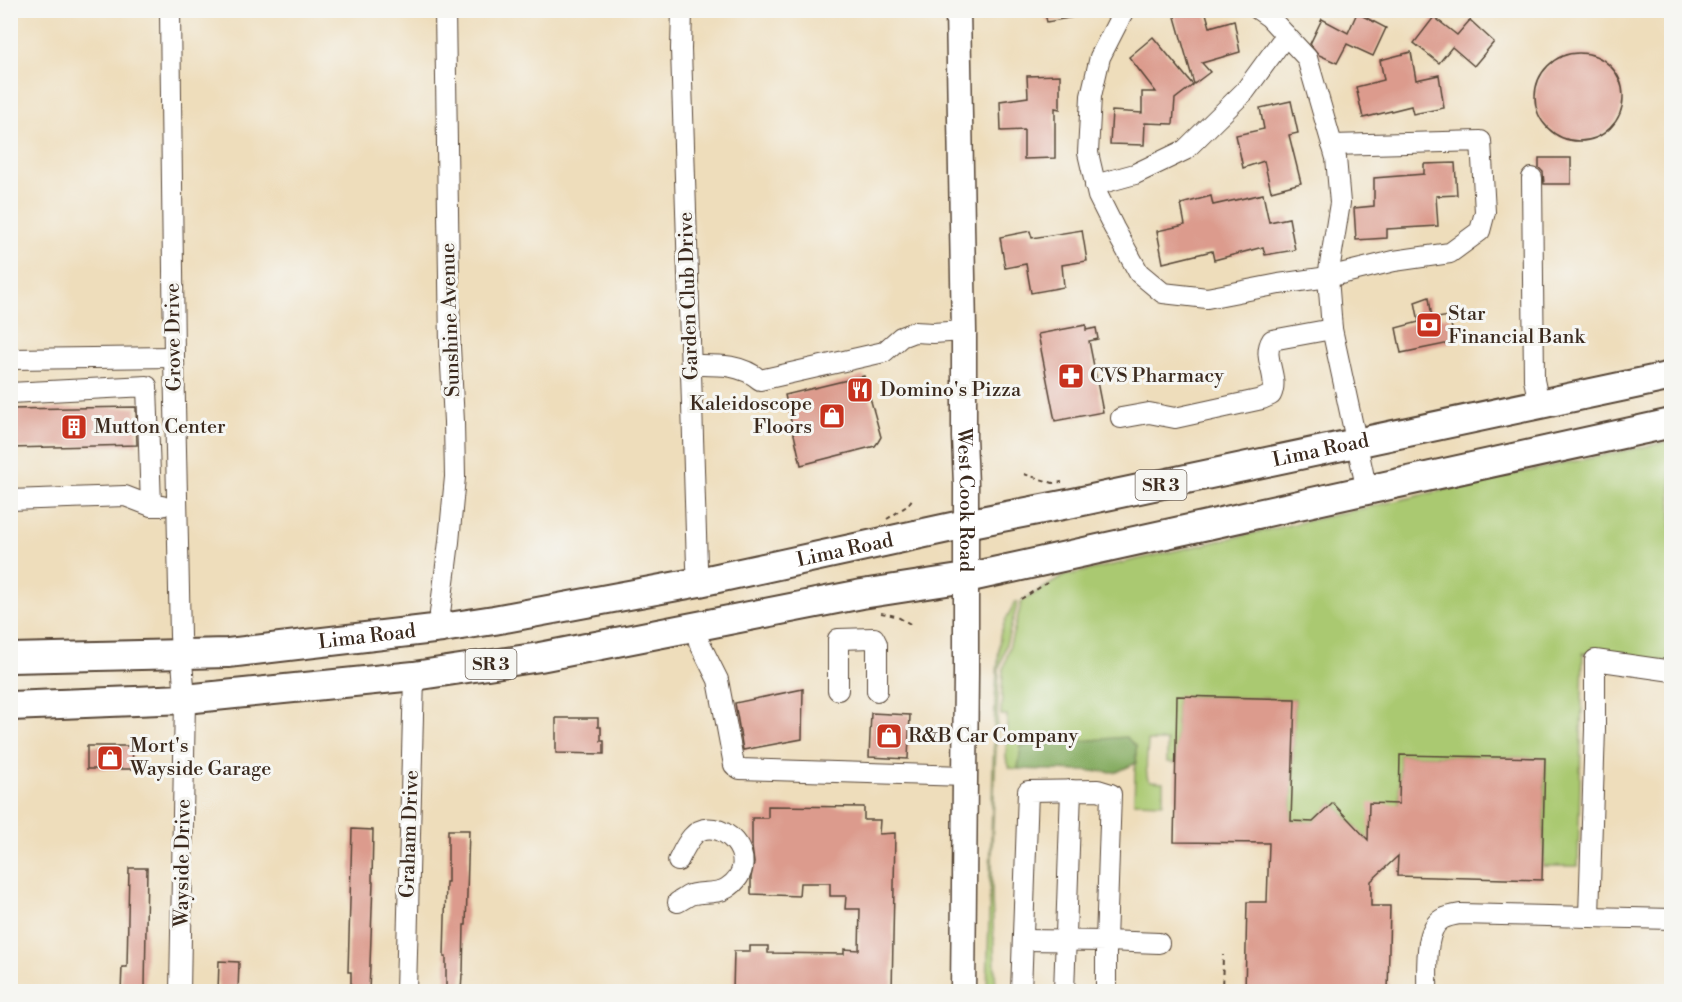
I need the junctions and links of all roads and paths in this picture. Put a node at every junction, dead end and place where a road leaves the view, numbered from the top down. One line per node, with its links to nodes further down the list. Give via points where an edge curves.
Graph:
1 (170, 10): 14 (street, Grove Drive)
2 (445, 10): 31 (street, Sunshine Avenue, via 455,477 440,613)
3 (682, 10): 16 (street, Garden Club Drive)
4 (958, 10): 13 (main road, West Cook Road)
5 (1124, 10): 10 (street, via 1104,47 1090,96 1088,153)
6 (1259, 10): 7 (street)
7 (1286, 35): 8 (street, via 1307,58); 10 (street, via 1245,91 1185,150 1135,174)
8 (1332, 145): 11 (street, via 1340,203); 11 (street, via 1481,141 1485,212 1480,231 1450,253)
9 (1532, 178): 19 (street, via 1534,380)
10 (1095, 185): 11 (street, via 1139,273 1163,293 1207,298)
11 (1328, 277): 12 (street)
12 (1332, 329): 20 (street, via 1272,340 1268,353 1275,389 1262,399 1175,418 1149,413); 22 (street)
13 (964, 331): 16 (street, via 914,332 884,351 760,380 751,372 725,364); 27 (main road, West Cook Road)
14 (174, 357): 15 (street); 26 (street, Grove Drive)
15 (10, 359)
16 (691, 365): 29 (street, Garden Club Drive)
17 (1671, 376): 19 (highway, Lima Road / SR 3)
18 (10, 393): 25 (street, via 147,386)
19 (1539, 404): 22 (highway, Lima Road / SR 3)
20 (1120, 418)
21 (1671, 423): 23 (highway, SR 3)
22 (1356, 443): 23 (street); 27 (highway, Lima Road / SR 3)
23 (1367, 491): 28 (highway, SR 3)
24 (10, 501): 25 (street, via 125,496)
25 (151, 506): 26 (street)
26 (178, 506): 32 (street, Grove Drive)
27 (966, 524): 28 (main road, West Cook Road); 29 (highway, Lima Road / SR 3)
28 (966, 578): 30 (highway, SR 3); 40 (main road, West Cook Road)
29 (699, 582): 31 (highway, Lima Road / SR 3)
30 (696, 626): 35 (highway, SR 3, via 540,657); 40 (street, via 699,642 718,680 734,765 740,769)
31 (442, 628): 32 (highway, Lima Road / SR 3, via 228,653)
32 (181, 654): 33 (highway, Lima Road / SR 3); 38 (street, Grove Drive)
33 (10, 658)
34 (1671, 671): 44 (street, via 1595,660)
35 (414, 676): 38 (highway, SR 3); 52 (street, Graham Drive)
36 (838, 690): 37 (street, via 838,639 874,638)
37 (877, 691)
38 (185, 699): 39 (highway, SR 3); 51 (street, Wayside Drive)
39 (10, 706)
40 (965, 776): 53 (main road, West Cook Road)
41 (1071, 790): 46 (street, via 1028,791); 47 (street); 48 (street, via 1112,794)
42 (678, 861): 43 (street, via 693,835 705,830 729,835 742,856 742,871 725,889 690,896)
43 (678, 903)
44 (1589, 916): 45 (street); 58 (street, via 1460,914 1441,920 1430,937)
45 (1671, 919)
46 (1023, 940): 47 (street); 54 (street)
47 (1065, 940): 48 (street); 55 (street)
48 (1106, 941): 49 (street); 56 (street)
49 (1159, 943)
50 (1223, 955): 57 (path)
51 (180, 992)
52 (406, 992)
53 (963, 992)
54 (1021, 992)
55 (1064, 992)
56 (1106, 992)
57 (1222, 992)
58 (1427, 992)

